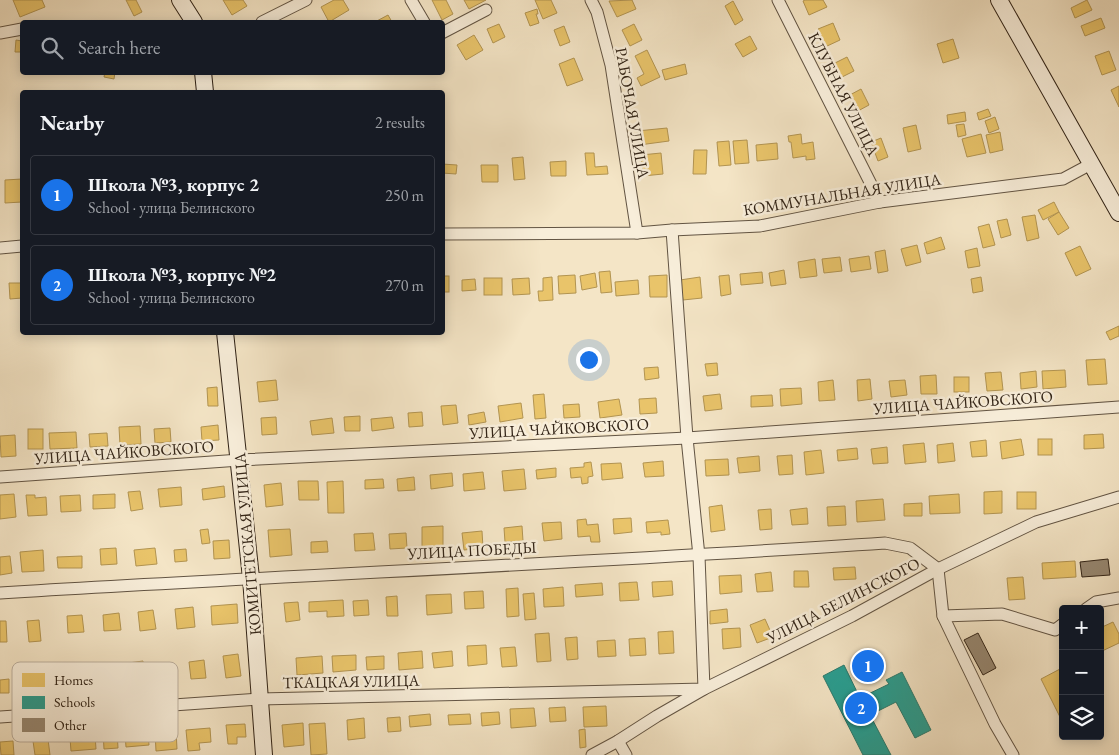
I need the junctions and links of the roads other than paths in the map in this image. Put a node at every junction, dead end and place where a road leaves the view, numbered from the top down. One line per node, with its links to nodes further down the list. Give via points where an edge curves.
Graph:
1 (180, 0): 8 (street)
2 (306, 0): 9 (street)
3 (411, 0): 10 (street)
4 (591, 0): 21 (street, РАБОЧАЯ УЛИЦА, via 611,65)
5 (778, 0): 17 (street, КЛУБНАЯ УЛИЦА)
6 (999, 0): 16 (street)
7 (486, 10): 12 (street)
8 (193, 20)
9 (266, 20)
10 (423, 20)
11 (20, 29): 13 (street)
12 (445, 31)
13 (0, 33)
14 (203, 75): 15 (street)
15 (205, 90)
16 (1091, 164): 17 (street, КОММУНАЛЬНАЯ УЛИЦА, via 1063,179); 18 (street)
17 (880, 202): 19 (street, КОММУНАЛЬНАЯ УЛИЦА, via 760,226)
18 (1119, 213)
19 (672, 230): 21 (street, КОММУНАЛЬНАЯ УЛИЦА); 26 (street)
20 (445, 234): 21 (street, КОММУНАЛЬНАЯ УЛИЦА)
21 (637, 234)
22 (20, 246): 23 (street)
23 (0, 248)
24 (225, 335): 27 (street, КОМИТЕТСКАЯ УЛИЦА)
25 (1119, 407): 26 (street, УЛИЦА ЧАЙКОВСКОГО)
26 (687, 438): 27 (street, УЛИЦА ЧАЙКОВСКОГО); 30 (street)
27 (240, 460): 28 (street, УЛИЦА ЧАЙКОВСКОГО); 32 (street, КОМИТЕТСКАЯ УЛИЦА)
28 (0, 477)
29 (1119, 497): 31 (street, УЛИЦА БЕЛИНСКОГО, via 1036,522)
30 (699, 556): 31 (street, УЛИЦА ПОБЕДЫ, via 885,542 910,548); 32 (street, УЛИЦА ПОБЕДЫ); 38 (street)
31 (938, 569): 36 (street); 38 (street, УЛИЦА БЕЛИНСКОГО, via 852,616)
32 (252, 578): 33 (street, УЛИЦА ПОБЕДЫ); 39 (street, КОМИТЕТСКАЯ УЛИЦА)
33 (0, 593)
34 (1119, 598): 35 (street)
35 (1092, 605)
36 (942, 616): 37 (street, via 1002,614 1055,630); 45 (street)
37 (1059, 627)
38 (704, 689): 39 (street, ТКАЦКАЯ УЛИЦА); 41 (street, УЛИЦА БЕЛИНСКОГО)
39 (260, 699): 40 (street, ТКАЦКАЯ УЛИЦА); 42 (street, КОМИТЕТСКАЯ УЛИЦА)
40 (178, 705)
41 (618, 741): 43 (street, УЛИЦА БЕЛИНСКОГО); 44 (street)
42 (264, 755)
43 (592, 755)
44 (626, 755)
45 (1013, 755)

